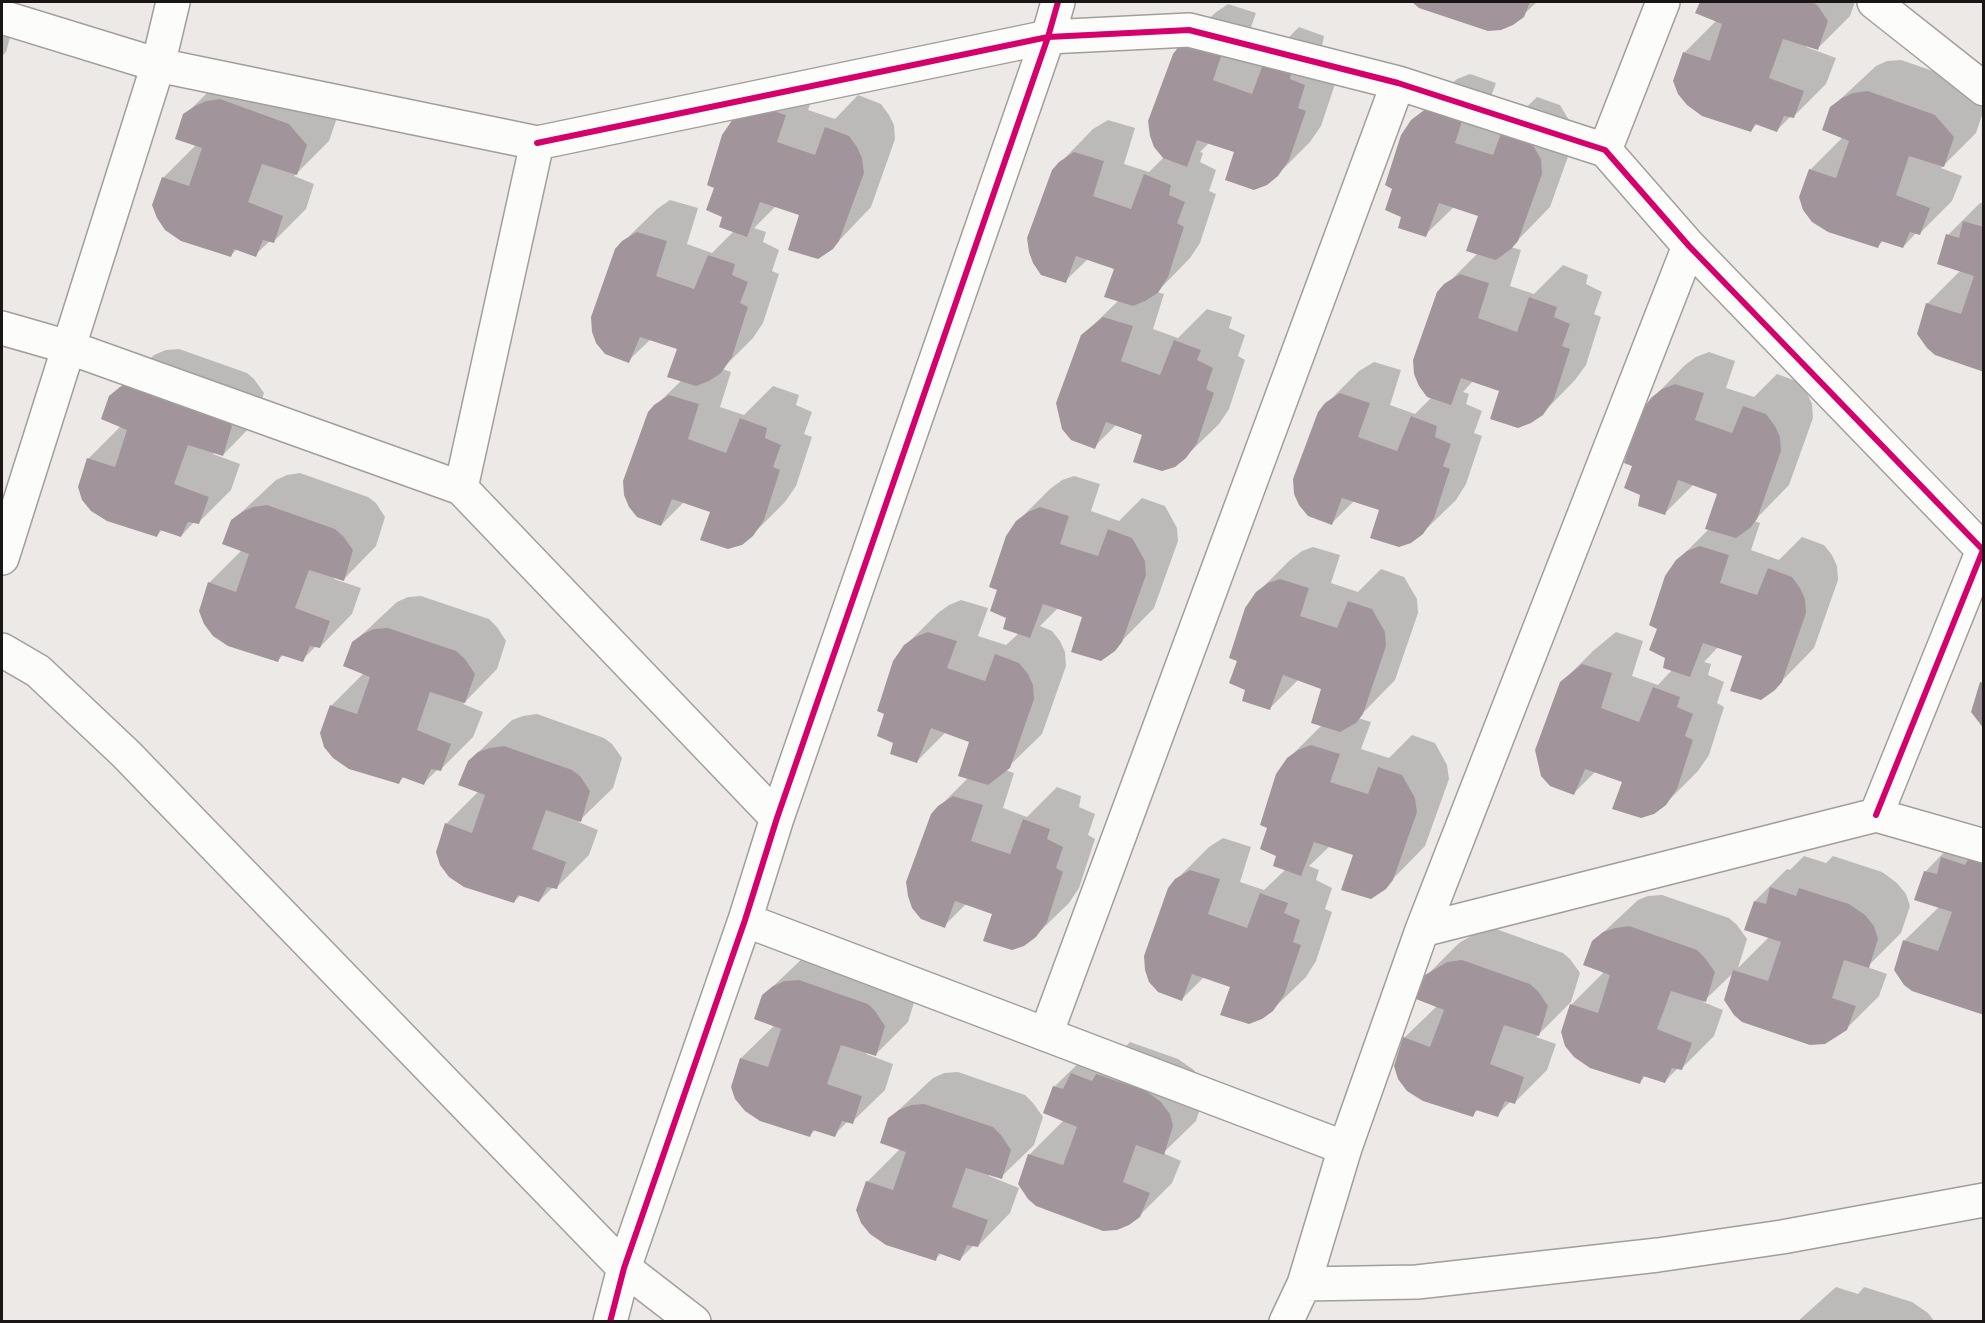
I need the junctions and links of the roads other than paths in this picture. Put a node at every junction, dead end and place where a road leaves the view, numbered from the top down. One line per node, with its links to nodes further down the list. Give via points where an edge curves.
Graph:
1 (173, 2): 7 (street)
2 (1058, 2): 6 (street)
3 (1664, 2): 11 (street)
4 (1874, 2): 9 (street)
5 (2, 17): 7 (street)
6 (1048, 37): 8 (street, via 1189,30); 10 (street); 20 (street)
7 (158, 65): 10 (street); 14 (street)
8 (1398, 82): 11 (street); 24 (street)
9 (1983, 89)
10 (537, 143): 15 (street)
11 (1605, 150): 12 (street)
12 (1689, 246): 16 (street); 23 (street)
13 (2, 328): 14 (street)
14 (68, 347): 15 (street); 17 (street)
15 (461, 488): 20 (street)
16 (1983, 550): 19 (street)
17 (2, 558)
18 (2, 650): 27 (street, via 38,671 126,753)
19 (1876, 815): 21 (street); 23 (street)
20 (777, 818): 22 (street)
21 (1983, 846)
22 (745, 920): 24 (street); 27 (street)
23 (1422, 930): 25 (street)
24 (1046, 1034): 25 (street)
25 (1345, 1148): 28 (street)
26 (1983, 1200): 28 (street, via 1658,1255 1417,1282)
27 (624, 1268): 29 (street); 30 (street)
28 (1304, 1284): 31 (street)
29 (610, 1322)
30 (694, 1322)
31 (1286, 1322)

